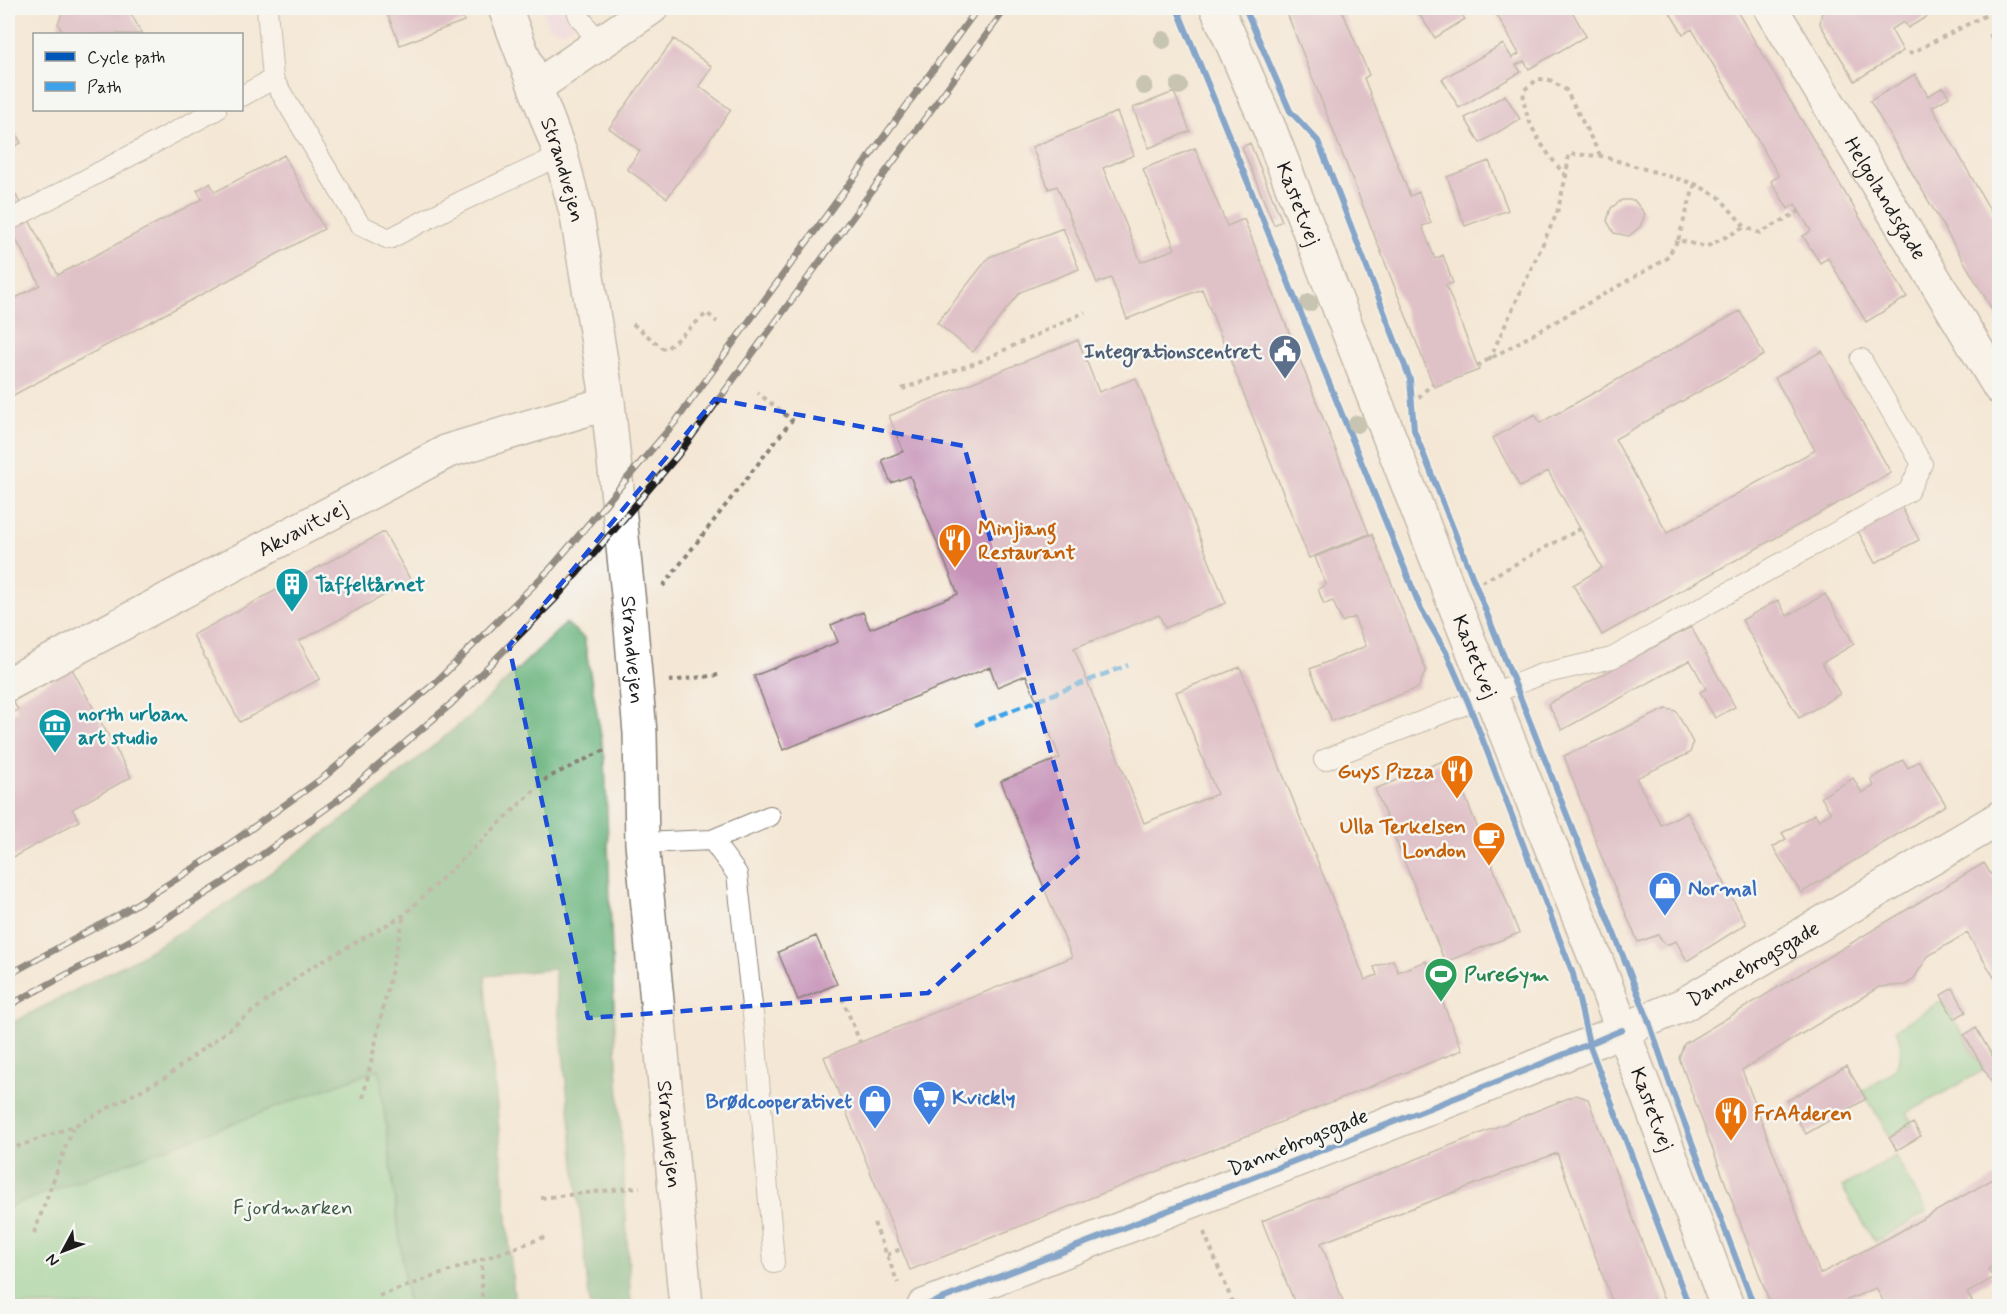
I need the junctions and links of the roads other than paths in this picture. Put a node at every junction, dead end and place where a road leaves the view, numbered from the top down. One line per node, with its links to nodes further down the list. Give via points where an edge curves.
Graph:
1 (267, 8): 8 (lane)
2 (505, 8): 9 (street, Strandvejen)
3 (576, 8): 7 (lane)
4 (651, 8): 7 (street)
5 (1217, 8): 18 (street, Kastetvej, via 1270,130)
6 (1771, 8): 15 (street, Helgolandsgade)
7 (599, 44): 9 (street)
8 (273, 79): 10 (lane); 12 (lane, via 360,225 389,239)
9 (536, 87): 12 (street, Strandvejen)
10 (243, 95)
11 (214, 111): 13 (lane)
12 (561, 155): 16 (street, Strandvejen, via 577,216)
13 (8, 222)
14 (1861, 359): 18 (lane, via 1922,464 1908,492 1612,658 1542,674)
15 (2000, 388)
16 (608, 403): 17 (street, Akvavitvej, via 448,451); 23 (street, Strandvejen, via 640,733)
17 (8, 684)
18 (1490, 694): 19 (lane); 24 (street, Kastetvej)
19 (1324, 760)
20 (770, 816): 22 (lane)
21 (2000, 818): 24 (street, Dannebrogsgade, via 1683,1005)
22 (712, 840): 23 (lane); 25 (lane, via 737,874)
23 (642, 843): 26 (street, Strandvejen)
24 (1622, 1030): 27 (street, Dannebrogsgade); 28 (street, Kastetvej)
25 (774, 1263)
26 (686, 1306)
27 (924, 1306)
28 (1727, 1306)

